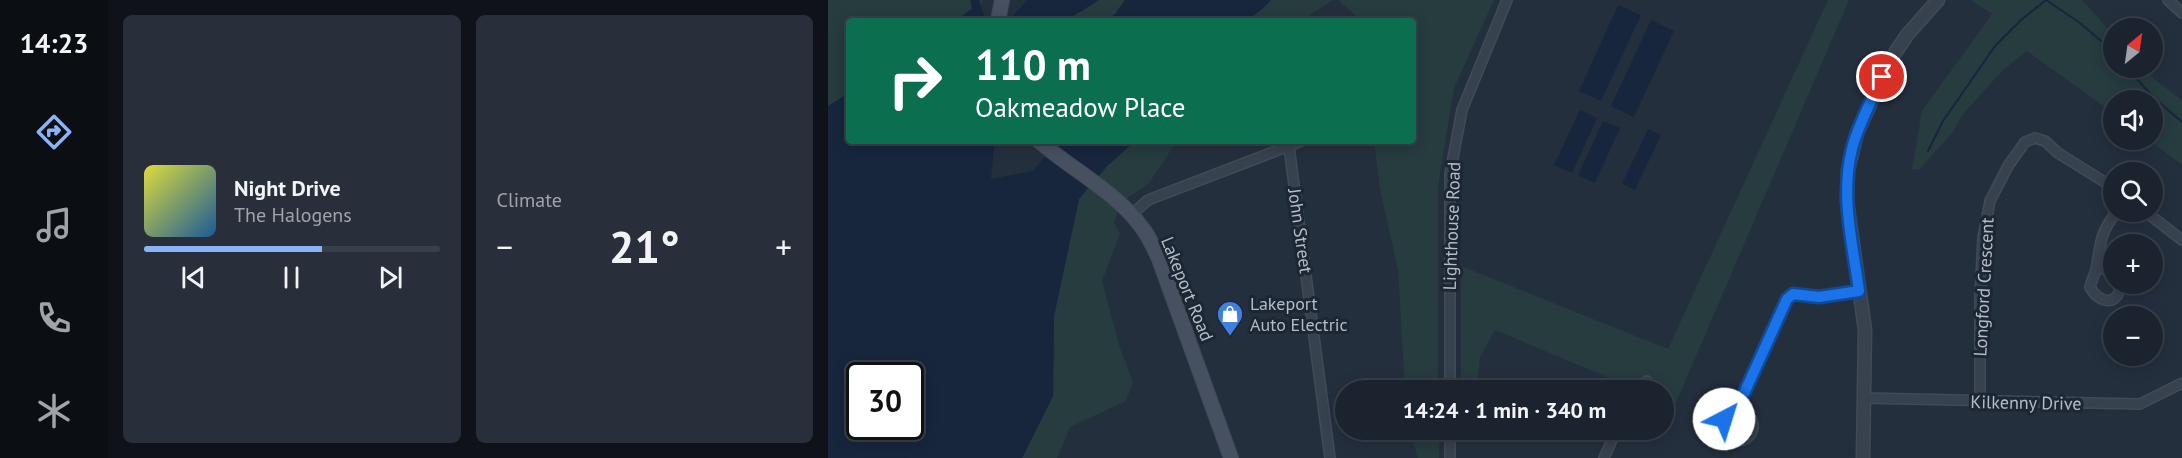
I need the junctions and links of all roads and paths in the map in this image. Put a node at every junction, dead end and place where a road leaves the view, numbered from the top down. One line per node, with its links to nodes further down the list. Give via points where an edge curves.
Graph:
1 (1507, 0): 17 (street, Lighthouse Road, via 1462,110 1450,174)
2 (1938, 0): 15 (street, via 1891,59 1851,151 1846,201)
3 (2169, 0): 4 (street)
4 (2182, 13)
5 (1043, 144): 9 (main road, Lakeport Road)
6 (1296, 144): 7 (street)
7 (1289, 147): 9 (street, via 1148,200); 25 (street, John Street)
8 (2103, 181): 20 (street, Longford Crescent, via 2046,141 2035,138 2025,142 2008,166 1990,201 1983,238)
9 (1131, 215): 24 (main road, Lakeport Road, via 1159,259)
10 (2109, 222): 13 (street, via 2098,248)
11 (2159, 222): 12 (street)
12 (2182, 240)
13 (2097, 265): 14 (street); 16 (street, via 2090,287 2105,301)
14 (2103, 269)
15 (1859, 291): 19 (street, via 1865,330); 21 (street, via 1819,297 1793,294 1787,299)
16 (2116, 294)
17 (1450, 380)
18 (2182, 383): 20 (street, Kilkenny Drive, via 2140,404)
19 (1865, 398): 20 (street, Kilkenny Drive); 28 (street)
20 (1980, 402)
21 (1736, 411)
22 (1450, 440): 26 (street)
23 (1612, 440): 27 (street)
24 (1231, 458)
25 (1330, 458)
26 (1450, 458)
27 (1604, 458)
28 (1863, 458)

